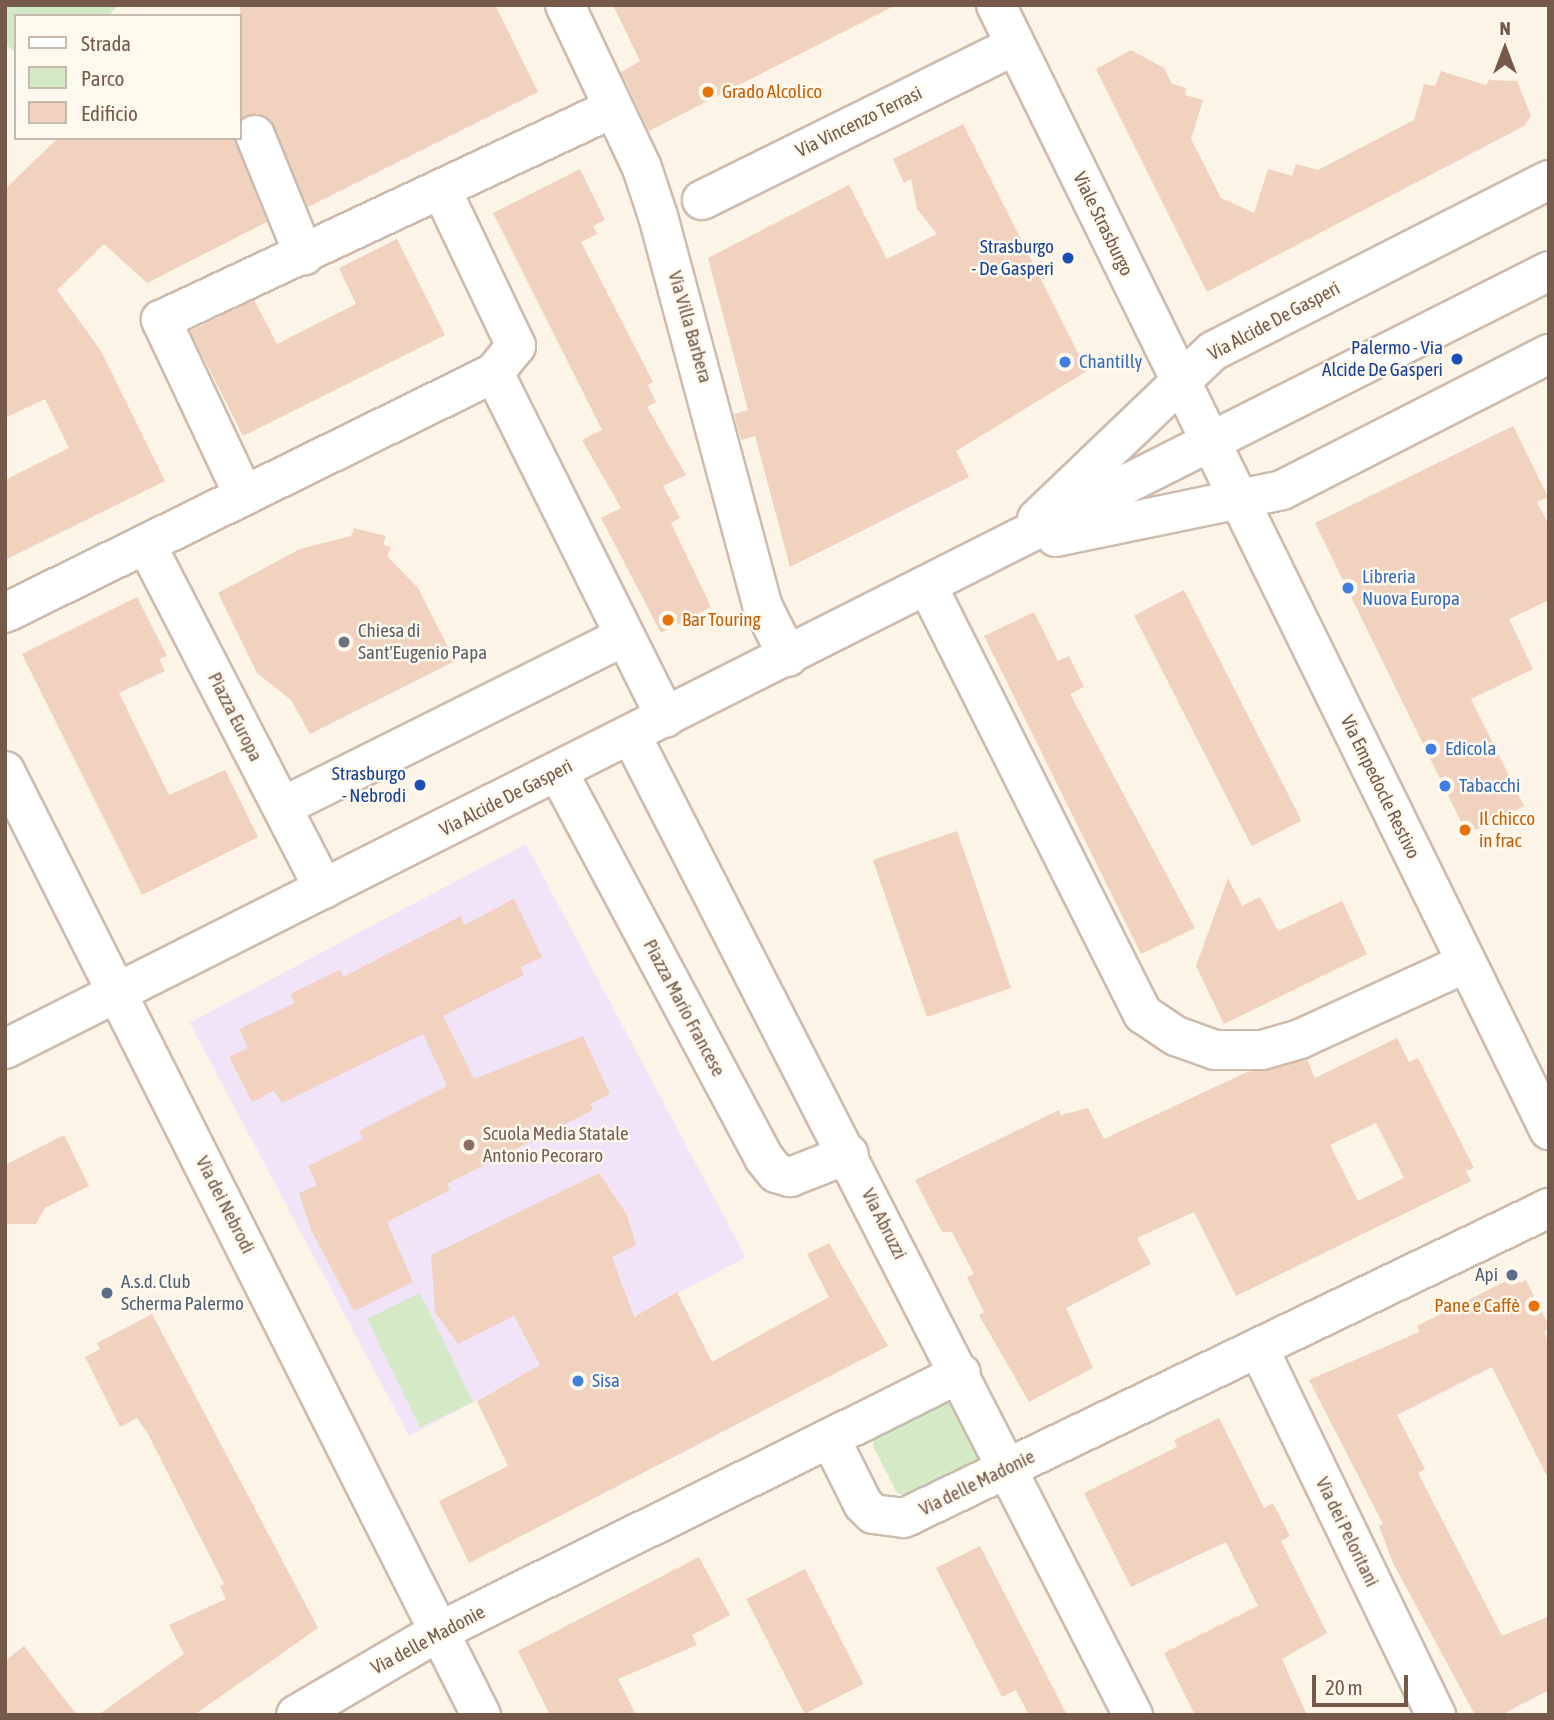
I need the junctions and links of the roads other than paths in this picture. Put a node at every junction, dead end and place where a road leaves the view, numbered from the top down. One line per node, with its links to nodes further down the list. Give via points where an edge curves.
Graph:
1 (565, 5): 22 (street, Via Villa Barbera, via 654,204 693,332 762,605)
2 (996, 5): 3 (street, Viale Strasburgo)
3 (1016, 45): 8 (street, Via Vincenzo Terrasi); 13 (street, Viale Strasburgo)
4 (596, 116): 7 (street)
5 (255, 135): 9 (street)
6 (1549, 180): 13 (street, Via Alcide De Gasperi, via 1213,351)
7 (442, 191): 9 (street); 12 (street, via 516,346)
8 (702, 200)
9 (304, 255): 15 (street, via 161,320)
10 (1549, 271): 14 (street, Via Alcide De Gasperi)
11 (1547, 360): 16 (street, Via Alcide De Gasperi, via 1282,489)
12 (494, 373): 15 (street); 21 (street)
13 (1180, 379): 14 (street, Viale Strasburgo); 18 (street, Via Alcide De Gasperi)
14 (1212, 442): 16 (street, Via Empedocle Restivo); 18 (street, Via Alcide De Gasperi)
15 (244, 496): 17 (street)
16 (1240, 500): 18 (street, Via Alcide De Gasperi); 29 (street, Via Empedocle Restivo)
17 (146, 544): 20 (street); 27 (street, Piazza Europa)
18 (1007, 547): 19 (street, Via Alcide De Gasperi)
19 (928, 587): 22 (street, Via Alcide De Gasperi); 29 (street, via 1143,1014 1176,1036 1215,1050 1262,1050 1300,1039)
20 (5, 613)
21 (625, 636): 23 (street); 27 (street)
22 (788, 657): 23 (street, Via Alcide De Gasperi)
23 (666, 718): 24 (street, Via Alcide De Gasperi)
24 (631, 735): 26 (street, Via Alcide De Gasperi); 33 (street, Via Abruzzi)
25 (5, 771): 30 (street, Via dei Nebrodi)
26 (558, 772): 28 (street, Via Alcide De Gasperi); 33 (street, Piazza Mario Francese, via 764,1158 776,1173 790,1177)
27 (282, 807): 28 (street, Piazza Europa)
28 (324, 889): 30 (street, Via Alcide De Gasperi)
29 (1466, 963): 32 (street, Via Empedocle Restivo)
30 (117, 993): 31 (street, Via Alcide De Gasperi); 39 (street, Via dei Nebrodi)
31 (5, 1049)
32 (1549, 1130)
33 (849, 1154): 36 (street, Via Abruzzi)
34 (1549, 1208): 35 (street, Via delle Madonie)
35 (1259, 1349): 38 (street, Via delle Madonie); 43 (street, Via dei Peloritani)
36 (961, 1373): 37 (street); 38 (street, Via Abruzzi)
37 (830, 1438): 38 (street, Via delle Madonie, via 863,1504 887,1519 904,1518); 39 (street, Via delle Madonie)
38 (1010, 1468): 42 (street, Via Abruzzi)
39 (440, 1631): 40 (street, Via delle Madonie); 41 (street, Via dei Nebrodi)
40 (296, 1715)
41 (481, 1715)
42 (1133, 1715)
43 (1436, 1715)

